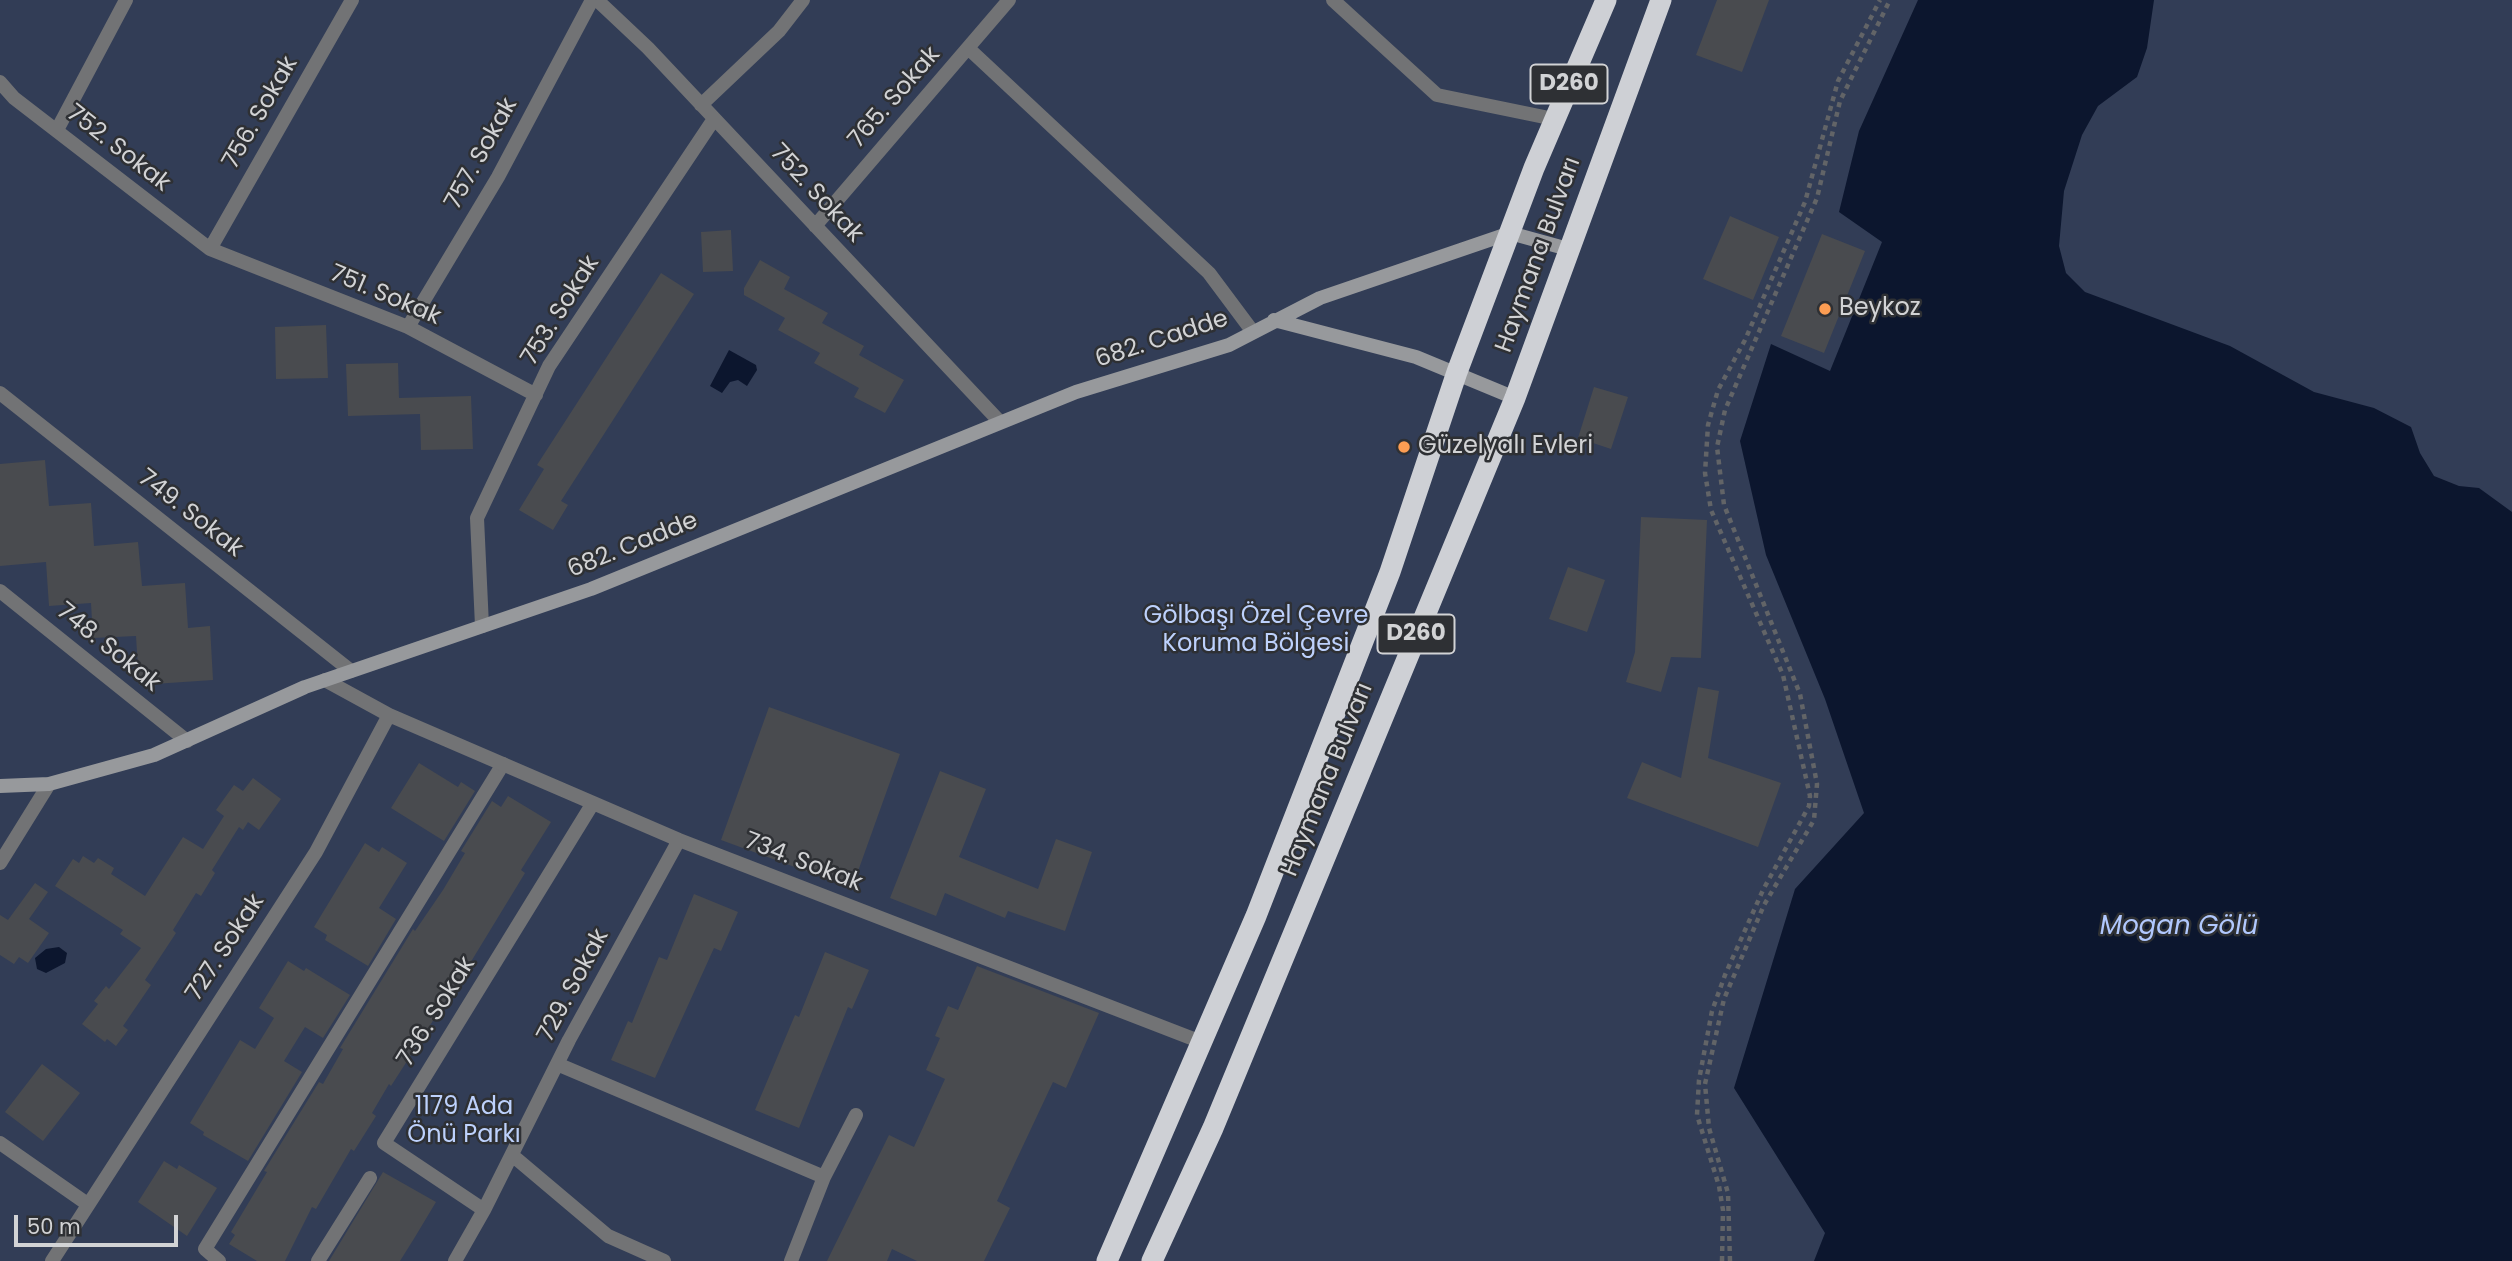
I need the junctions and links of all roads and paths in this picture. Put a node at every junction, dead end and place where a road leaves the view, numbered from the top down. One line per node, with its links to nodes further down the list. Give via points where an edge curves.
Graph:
1 (126, 0): 16 (street)
2 (352, 0): 19 (street, 756. Sokak)
3 (594, 0): 13 (street, 752. Sokak); 22 (street, 757. Sokak, via 498,177)
4 (803, 0): 13 (street, via 779,31)
5 (1009, 0): 11 (street, 765. Sokak)
6 (1333, 0): 15 (street, via 1437,95)
7 (1606, 0): 15 (highway, Haymana Bulvarı / D260)
8 (1661, 0): 20 (highway, Haymana Bulvarı / D260)
9 (1880, 0): 60 (path, via 1839,81 1805,202 1745,340 1718,390 1708,425 1705,473 1711,510 1783,675 1810,796 1725,975 1712,1011 1701,1069 1697,1115 1719,1186)
10 (1891, 0): 61 (path, via 1840,101 1817,198 1725,411 1717,447 1724,505 1800,694 1817,784 1814,820 1765,905 1724,999 1705,1084 1709,1128 1728,1192)
11 (968, 48): 17 (street, 765. Sokak); 23 (street, via 1209,273)
12 (0, 82): 16 (street, 752. Sokak)
13 (701, 105): 14 (street, 752. Sokak)
14 (714, 119): 17 (street, 752. Sokak); 26 (street, 753. Sokak, via 550,366)
15 (1554, 119): 18 (highway, Haymana Bulvarı / D260)
16 (57, 130): 19 (street, 752. Sokak)
17 (815, 226): 28 (street, 752. Sokak)
18 (1510, 233): 20 (main road); 21 (main road, 682. Cadde, via 1320,298); 24 (highway, Haymana Bulvarı / D260)
19 (211, 249): 22 (street, 751. Sokak)
20 (1568, 249): 27 (highway, Haymana Bulvarı / D260)
21 (1275, 320): 23 (main road, 682. Cadde); 24 (main road, via 1367,342)
22 (408, 327): 26 (street, 751. Sokak)
23 (1253, 332): 28 (main road, 682. Cadde, via 1229,345 1076,392)
24 (1457, 372): 27 (main road); 41 (highway, Haymana Bulvarı / D260, via 1390,572)
25 (0, 393): 31 (street, 749. Sokak)
26 (536, 396): 30 (street, 753. Sokak, via 477,519)
27 (1515, 398): 59 (highway, Haymana Bulvarı / D260, via 1213,1128)
28 (1000, 422): 30 (main road, 682. Cadde, via 591,589)
29 (0, 591): 34 (street, 748. Sokak)
30 (482, 626): 31 (main road, 682. Cadde)
31 (351, 671): 32 (main road, 682. Cadde)
32 (325, 680): 33 (street); 34 (main road, 682. Cadde)
33 (389, 715): 35 (street, 734. Sokak); 48 (street, 727. Sokak, via 316,852)
34 (187, 741): 36 (main road, 682. Cadde)
35 (503, 764): 38 (street, 734. Sokak); 52 (street, via 205,1249)
36 (50, 784): 37 (main road, 682. Cadde); 40 (street)
37 (0, 786)
38 (593, 803): 39 (street, 734. Sokak); 49 (street, 736. Sokak, via 384,1143)
39 (679, 840): 41 (street, 734. Sokak); 42 (street, 729. Sokak)
40 (0, 863)
41 (1204, 1043): 58 (highway, Haymana Bulvarı / D260)
42 (557, 1064): 45 (street, 729. Sokak); 46 (street)
43 (856, 1115): 46 (street)
44 (0, 1143): 48 (street)
45 (512, 1155): 49 (street, 729. Sokak); 50 (street, via 608,1236)
46 (824, 1177): 57 (street)
47 (370, 1178): 53 (street)
48 (86, 1203): 51 (street, 727. Sokak)
49 (484, 1210): 54 (street, 729. Sokak)
50 (631, 1246): 55 (street); 56 (street)
51 (52, 1261)
52 (219, 1261)
53 (318, 1261)
54 (455, 1261)
55 (623, 1261)
56 (664, 1261)
57 (790, 1261)
58 (1107, 1261)
59 (1152, 1261)
60 (1722, 1261)
61 (1730, 1261)

